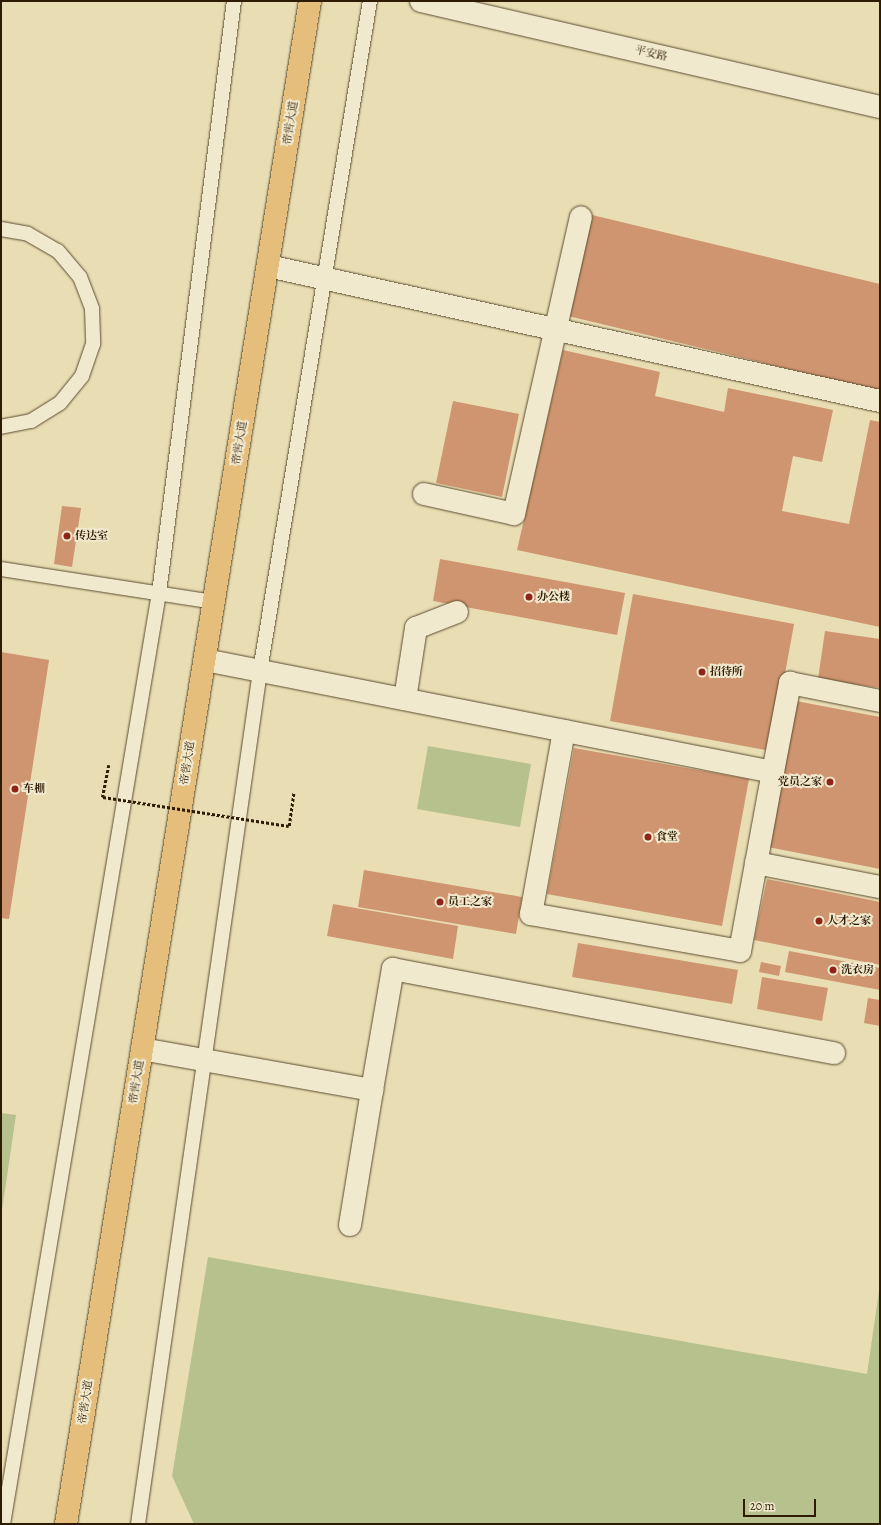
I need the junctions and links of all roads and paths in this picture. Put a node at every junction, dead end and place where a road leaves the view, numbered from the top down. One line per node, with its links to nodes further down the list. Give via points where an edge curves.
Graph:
1 (234, 1): 15 (lane)
2 (310, 1): 8 (highway, 帝喾大道)
3 (370, 1): 9 (lane)
4 (421, 1): 5 (street, 平安路)
5 (880, 107)
6 (581, 218): 10 (street)
7 (1, 229): 12 (lane, via 28,234 58,251 80,277 92,309 93,344 82,376 60,403 31,421)
8 (268, 266): 9 (street); 16 (highway, 帝喾大道)
9 (326, 279): 10 (street); 19 (lane)
10 (556, 330): 11 (street); 13 (street, via 514,514)
11 (880, 402)
12 (1, 427)
13 (424, 494)
14 (1, 569): 15 (lane)
15 (159, 593): 16 (lane); 33 (lane)
16 (214, 602): 18 (highway, 帝喾大道)
17 (457, 612): 20 (street, via 416,628)
18 (205, 660): 19 (street); 28 (highway, 帝喾大道)
19 (260, 671): 20 (street); 30 (lane)
20 (405, 699): 22 (street)
21 (880, 701): 24 (street, via 790,683)
22 (564, 731): 24 (street); 26 (street, via 531,914 740,951)
23 (109, 765): 25 (path, bridge, via 103,797 289,826)
24 (773, 772): 26 (street)
25 (294, 792)
26 (756, 863): 27 (street)
27 (880, 887)
28 (142, 1048): 30 (street); 34 (highway, 帝喾大道)
29 (834, 1053): 31 (street, via 393,969)
30 (206, 1060): 31 (street); 35 (lane)
31 (372, 1090): 32 (street)
32 (350, 1224)
33 (3, 1524)
34 (66, 1524)
35 (138, 1524)

